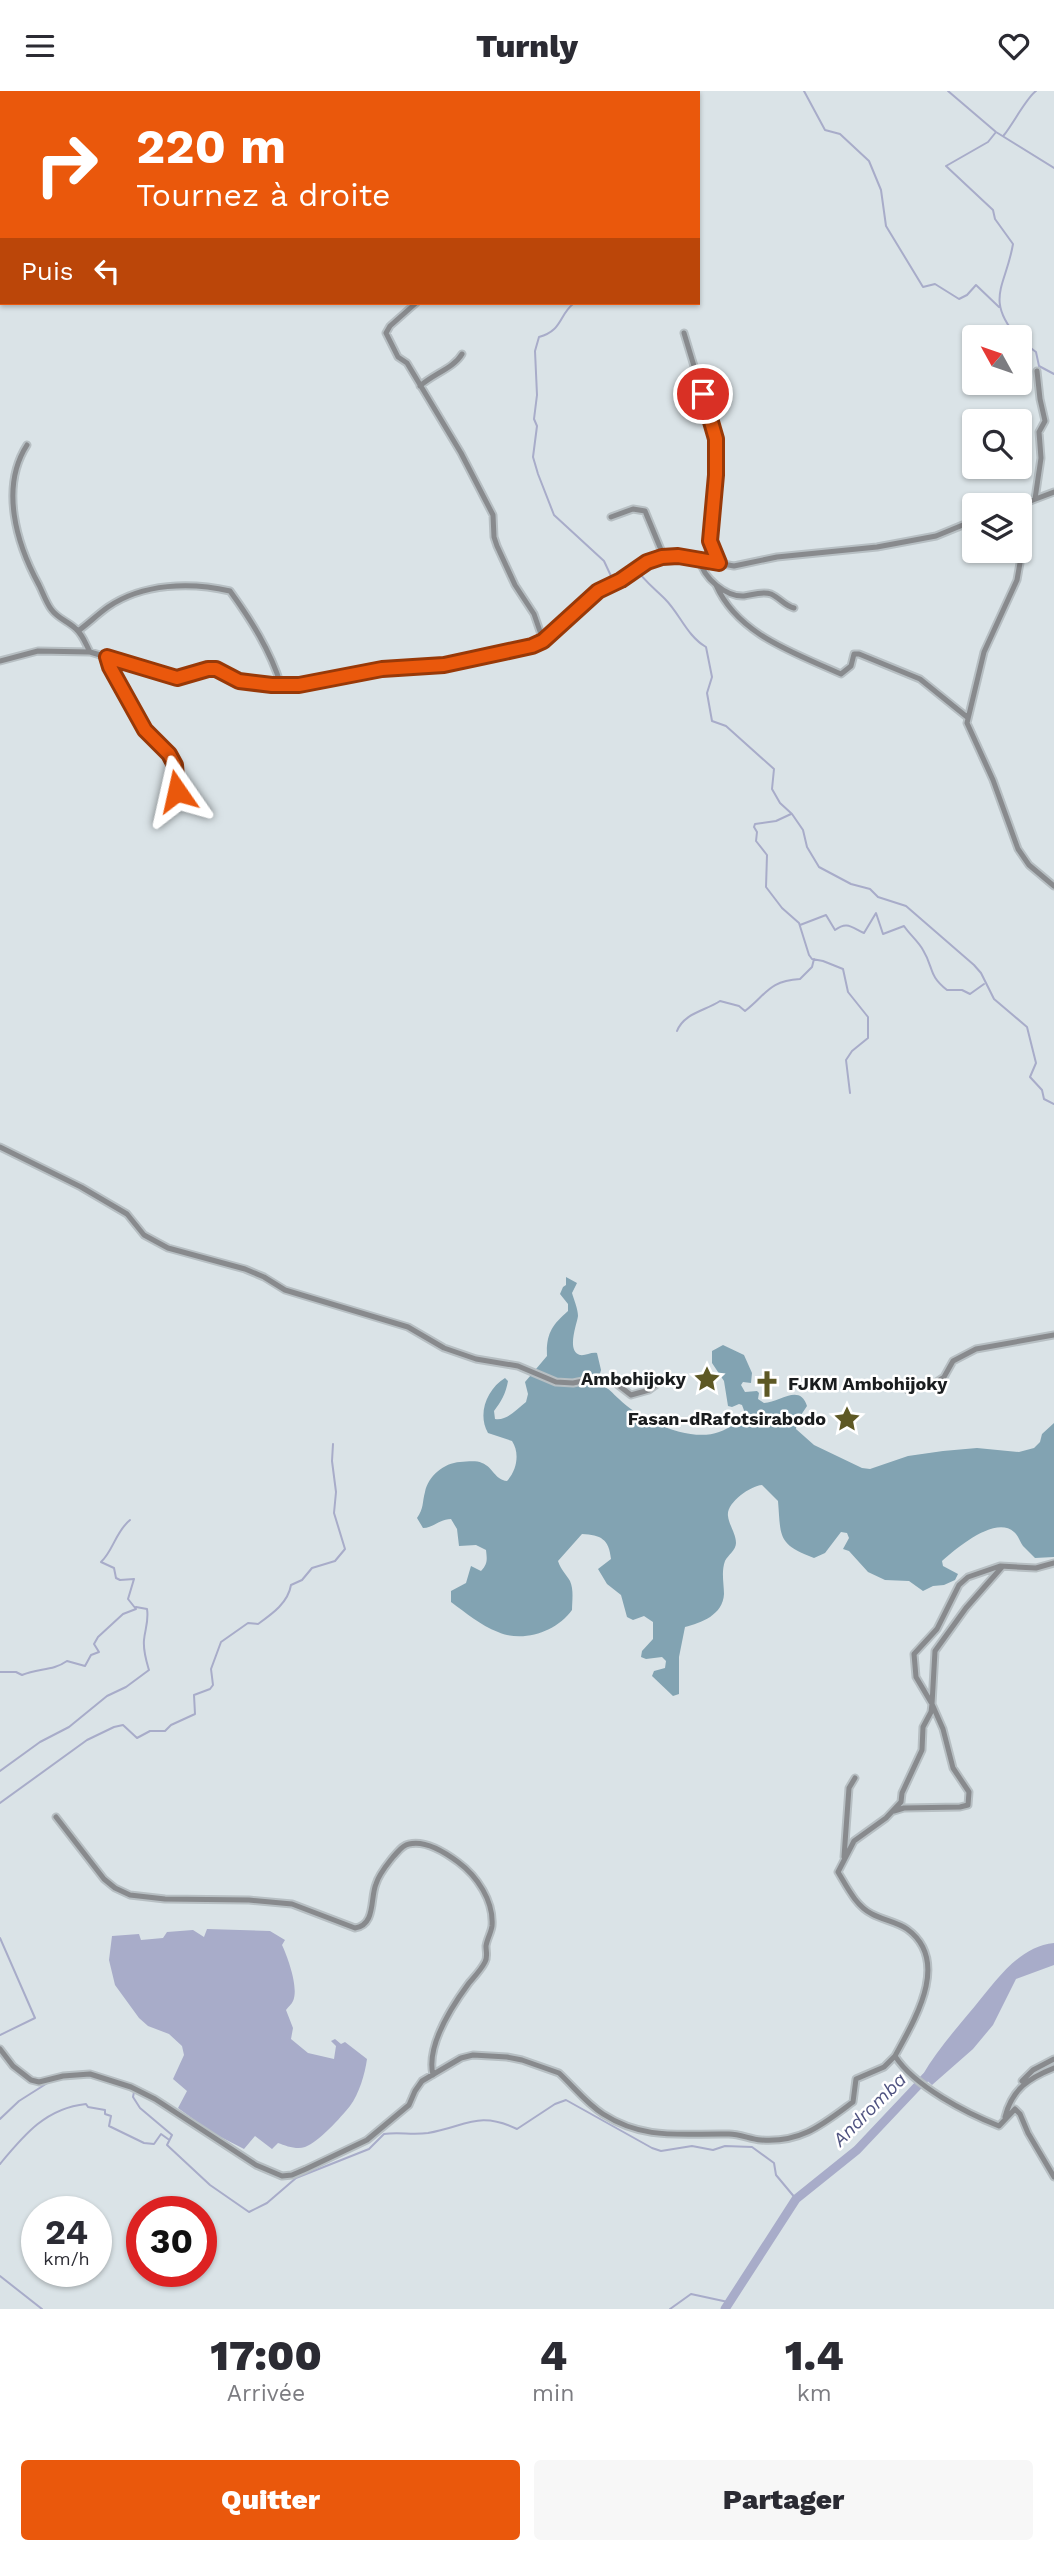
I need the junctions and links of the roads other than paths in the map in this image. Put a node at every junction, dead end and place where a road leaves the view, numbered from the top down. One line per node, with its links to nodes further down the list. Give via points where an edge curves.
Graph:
1 (414, 305): 5 (street, via 386,333)
2 (684, 333): 14 (street, via 716,439 710,541)
3 (462, 354): 5 (street, via 458,362)
4 (1037, 371): 8 (street, via 1045,421 1038,432 1041,458)
5 (420, 386): 19 (street, via 493,515 497,546)
6 (27, 445): 18 (street, via 13,465 6,491 11,523 50,608)
7 (1054, 492): 8 (street)
8 (1035, 499): 9 (street)
9 (1032, 500)
10 (611, 517): 12 (street, via 634,509 645,511)
11 (962, 525): 14 (street, via 936,536 877,548 777,557 734,566)
12 (664, 557): 13 (street); 19 (street, via 598,591)
13 (700, 560): 14 (street); 16 (street)
14 (719, 563)
15 (1020, 563): 24 (street, via 1017,580 984,652)
16 (716, 585): 17 (street, via 741,596 771,594); 24 (street, via 754,631 779,646 841,674 851,666 854,654 859,654 920,679)
17 (794, 608)
18 (78, 631): 20 (street); 23 (street, via 110,606 155,587 230,591 258,632)
19 (543, 640): 23 (street, via 444,665 382,669)
20 (90, 652): 21 (street); 22 (street, via 38,652)
21 (107, 657): 23 (street, via 177,678 216,669 239,681); 25 (street, via 145,730 175,765 177,791)
22 (0, 661)
23 (281, 685)
24 (967, 717): 26 (street, via 1018,849)
25 (185, 802)
26 (1054, 886)
27 (0, 1147): 29 (street, via 127,1214 144,1235 168,1248 245,1269 297,1294 408,1327 444,1348 476,1359 518,1366 556,1382 598,1378 622,1386 631,1395 649,1390)
28 (1054, 1335): 30 (street, via 975,1349 953,1361 935,1383)
29 (668, 1376)
30 (908, 1389)
31 (1054, 1563): 32 (street, via 1035,1568)
32 (1003, 1566): 33 (street, via 935,1651); 33 (street, via 979,1572 959,1585 937,1629 914,1654 916,1677)
33 (932, 1704): 35 (street, via 922,1727 922,1750); 35 (street, via 953,1767 969,1792 968,1805)
34 (855, 1778): 37 (street, via 849,1788)
35 (894, 1811): 37 (street, via 854,1841)
36 (56, 1817): 42 (street, via 104,1879 130,1895 292,1904 355,1928 367,1920 382,1870 401,1848 412,1843 429,1846 451,1857 481,1887 492,1923 485,1963 449,2013 431,2055)
37 (844, 1860): 39 (street, via 838,1872 858,1903 870,1914 905,1927 923,1943 929,1966 925,1993)
38 (0, 2049): 42 (street, via 13,2066 39,2083 63,2075 90,2074 131,2087 256,2165 282,2176 367,2140 410,2105 422,2081)
39 (895, 2056): 42 (street, via 884,2067 856,2079 853,2102 828,2120 800,2137 768,2140 732,2134 663,2135 634,2129 604,2115 559,2073 522,2060 473,2055); 44 (street, via 932,2090 986,2121 999,2126)
40 (1054, 2059): 43 (street, via 1023,2079)
41 (1054, 2068): 43 (street, via 1024,2082)
42 (433, 2075)
43 (1012, 2097): 44 (street)
44 (1004, 2120): 45 (street, via 1016,2109 1020,2113)
45 (1054, 2177)

